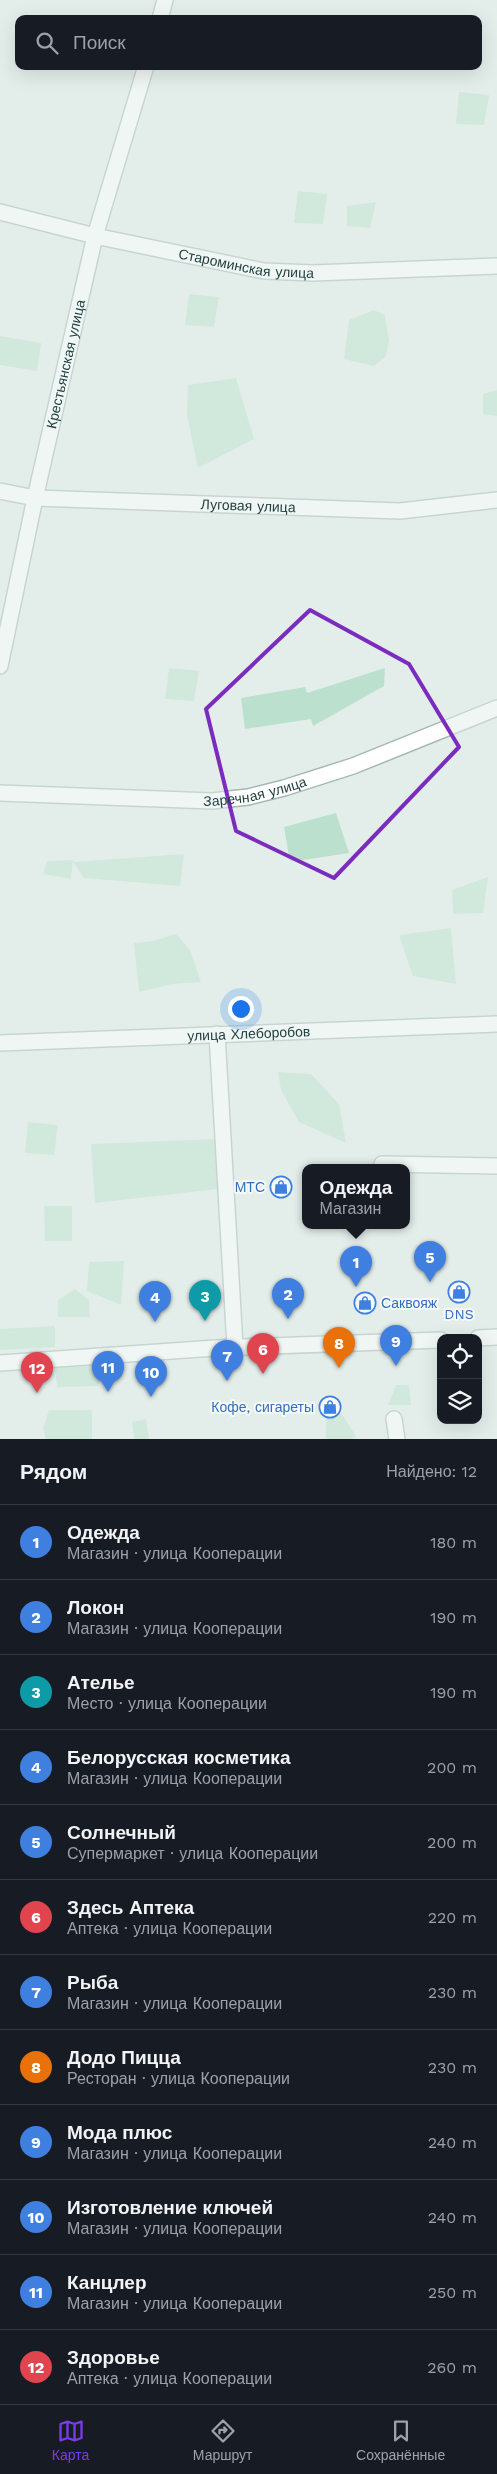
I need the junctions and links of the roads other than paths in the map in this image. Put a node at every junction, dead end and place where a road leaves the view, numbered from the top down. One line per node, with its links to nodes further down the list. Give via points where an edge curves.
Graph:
1 (166, 0): 2 (street)
2 (161, 15)
3 (145, 70): 5 (street, Крестьянская улица)
4 (0, 212): 5 (street, Староминская улица)
5 (95, 236): 6 (street, Староминская улица, via 264,271 313,273); 8 (street, Крестьянская улица)
6 (497, 266)
7 (0, 491): 8 (street, Луговая улица)
8 (35, 498): 9 (street, Луговая улица, via 400,511); 10 (street, Крестьянская улица)
9 (497, 500)
10 (0, 666)
11 (497, 708): 12 (street, Заречная улица, via 353,766 248,797 212,801)
12 (0, 793)
13 (497, 1024): 14 (street, улица Хлеборобов)
14 (217, 1034): 15 (street, улица Хлеборобов); 21 (street)
15 (0, 1044)
16 (410, 1164): 17 (street)
17 (497, 1166)
18 (482, 1338): 19 (street)
19 (497, 1338)
20 (437, 1340): 21 (street)
21 (235, 1348): 22 (street)
22 (0, 1363)
23 (394, 1419): 24 (street)
24 (397, 1439)

